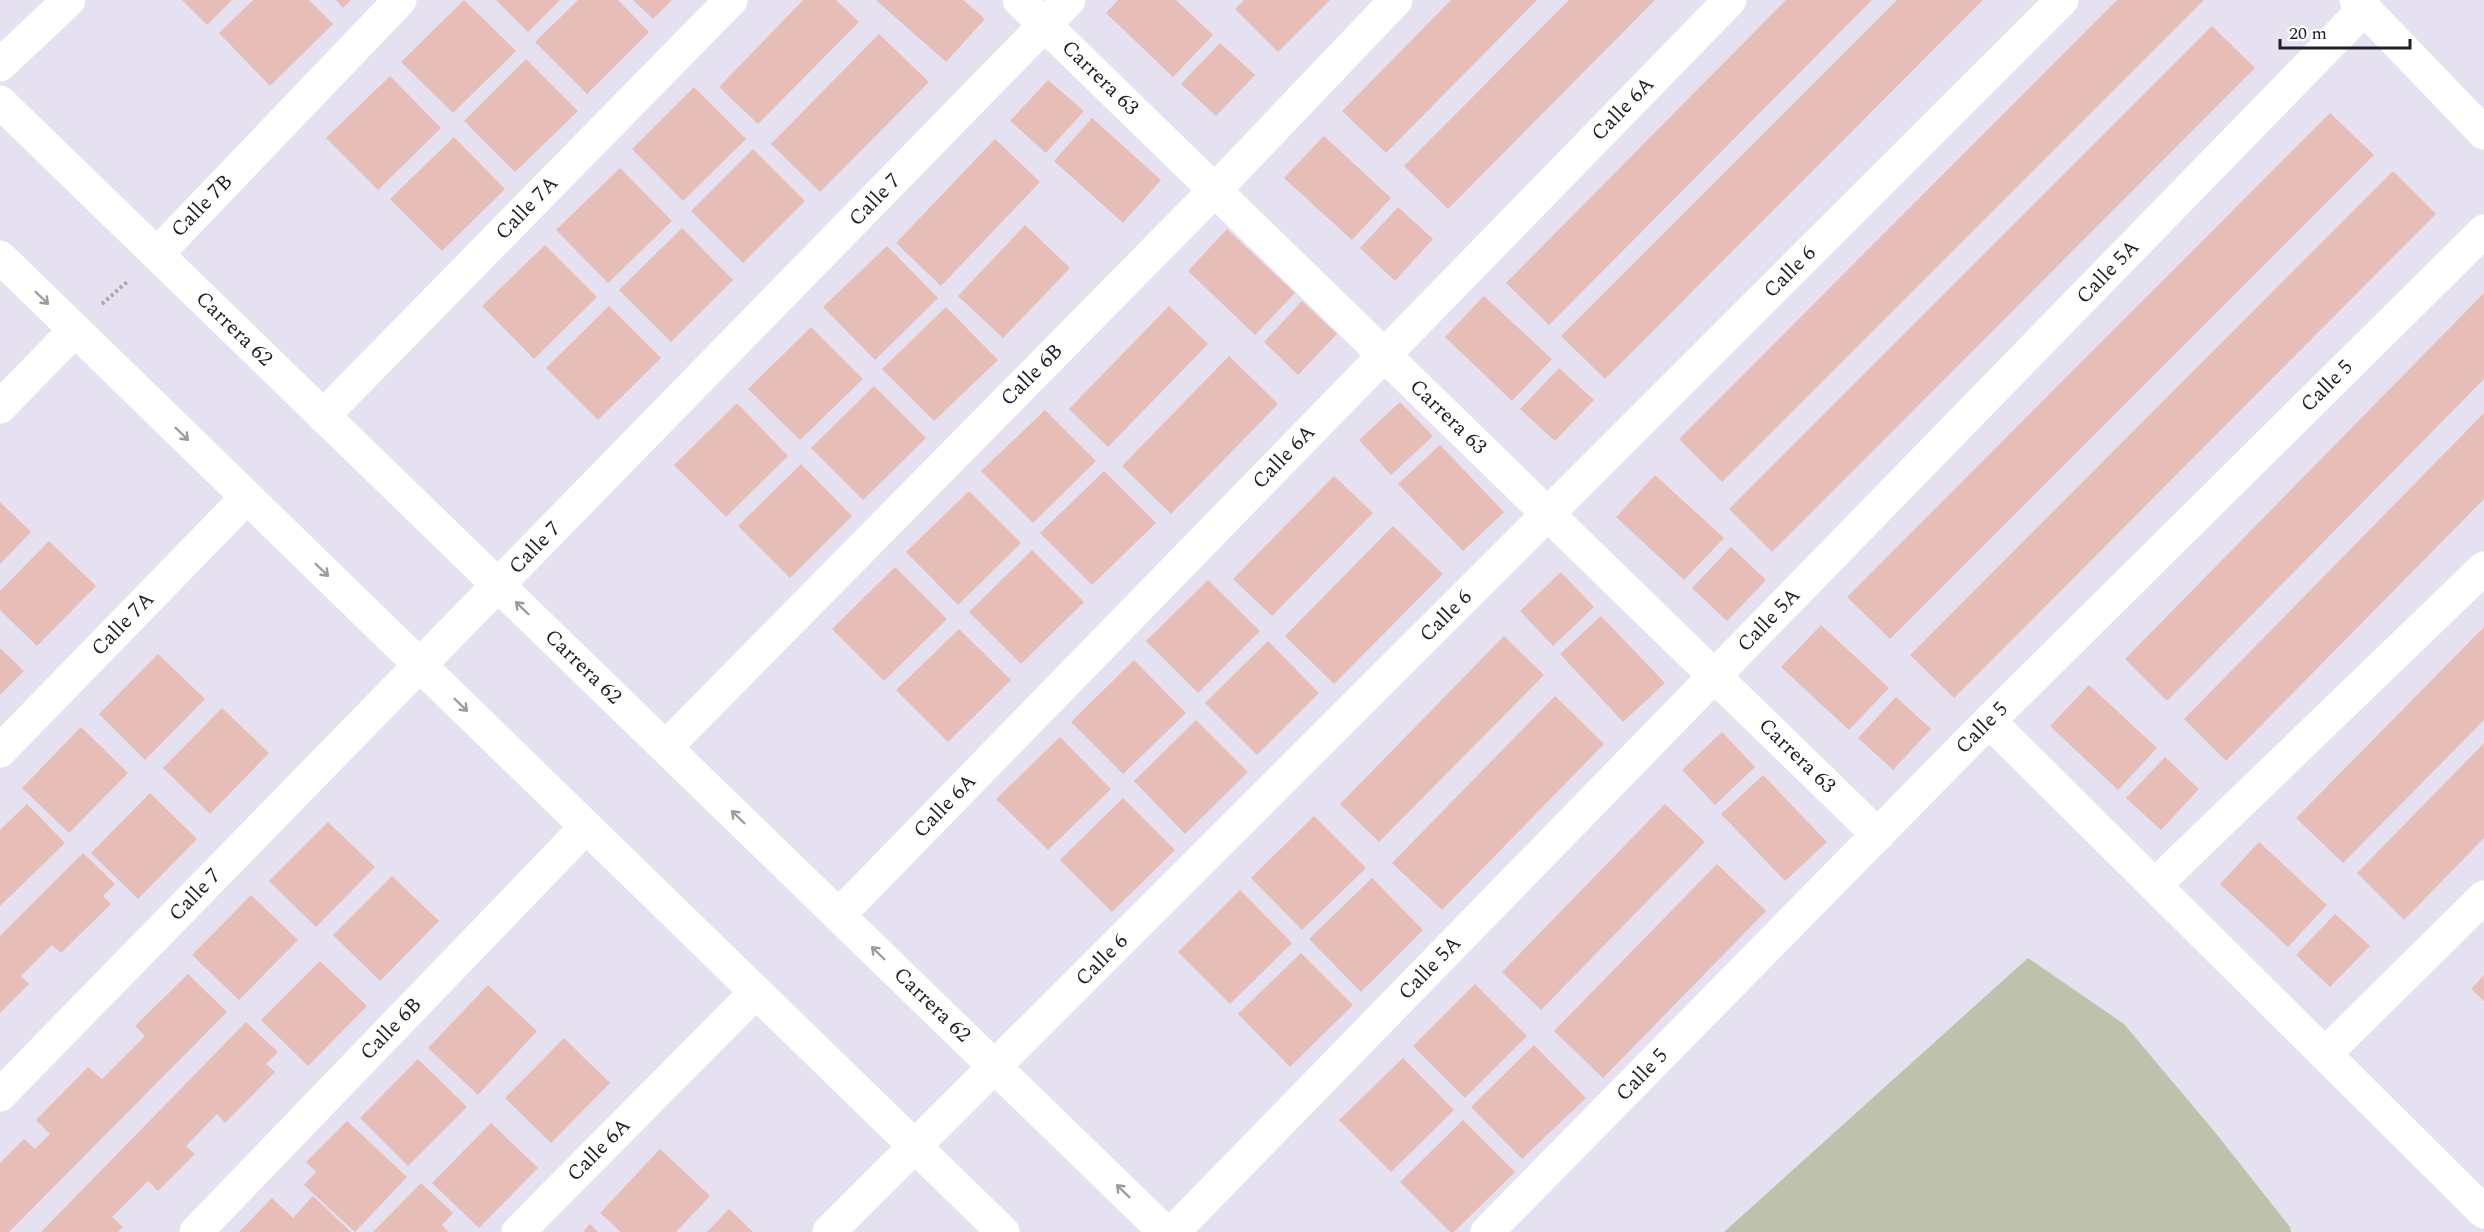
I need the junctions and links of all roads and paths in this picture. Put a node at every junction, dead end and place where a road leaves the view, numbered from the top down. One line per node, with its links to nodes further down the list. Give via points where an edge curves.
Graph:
1 (69, 0): 11 (street)
2 (400, 0): 16 (street, Calle 7B)
3 (731, 0): 21 (street, Calle 7A)
4 (1019, 0): 10 (street, Carrera 63)
5 (1069, 0): 10 (street, Calle 7)
6 (1396, 0): 14 (street, Calle 6B)
7 (1730, 0): 19 (street, Calle 6A)
8 (2062, 0): 23 (street, Calle 6)
9 (2360, 4): 13 (street); 27 (street, Calle 5A)
10 (1045, 26): 14 (street, Carrera 63); 25 (street, Calle 7)
11 (0, 65)
12 (0, 102): 16 (street, Carrera 62)
13 (2484, 133)
14 (1215, 190): 19 (street, Carrera 63); 29 (street, Calle 6B)
15 (2484, 231): 28 (street, Calle 5)
16 (157, 254): 18 (path, Calle 7B); 21 (street, Carrera 62)
17 (0, 257): 18 (street, one-way to 18)
18 (75, 330): 20 (street); 22 (street, one-way to 22)
19 (1384, 355): 23 (street, Carrera 63); 35 (street, Calle 6A)
20 (0, 407)
21 (323, 416): 25 (street, Carrera 62)
22 (246, 497): 26 (street, one-way to 26); 30 (street, Calle 7A)
23 (1548, 514): 27 (street, Carrera 63); 38 (street, Calle 6)
24 (2484, 568): 33 (street)
25 (499, 585): 26 (street, Calle 7); 29 (street, Carrera 62, one-way to 25)
26 (420, 665): 31 (street, one-way to 31); 39 (street, Calle 7)
27 (1714, 675): 32 (street, Carrera 63); 47 (street, Calle 5A)
28 (1989, 721): 32 (street, Calle 5); 33 (street)
29 (666, 747): 35 (street, Carrera 62, one-way to 29)
30 (0, 751)
31 (586, 827): 36 (street); 42 (street, Calle 6B)
32 (1878, 835): 48 (street, Calle 5)
33 (2155, 885): 37 (street)
34 (2484, 897): 37 (street)
35 (839, 915): 38 (street, Carrera 62, one-way to 35)
36 (756, 992): 40 (street); 43 (street, Calle 6A)
37 (2325, 1054): 41 (street)
38 (995, 1066): 40 (street, Calle 6); 46 (street, Carrera 62, one-way to 38)
39 (0, 1095)
40 (915, 1146): 44 (street, Calle 6); 45 (street)
41 (2484, 1212)
42 (196, 1232)
43 (518, 1232)
44 (830, 1232)
45 (1003, 1232)
46 (1165, 1232)
47 (1173, 1232)
48 (1487, 1232)

